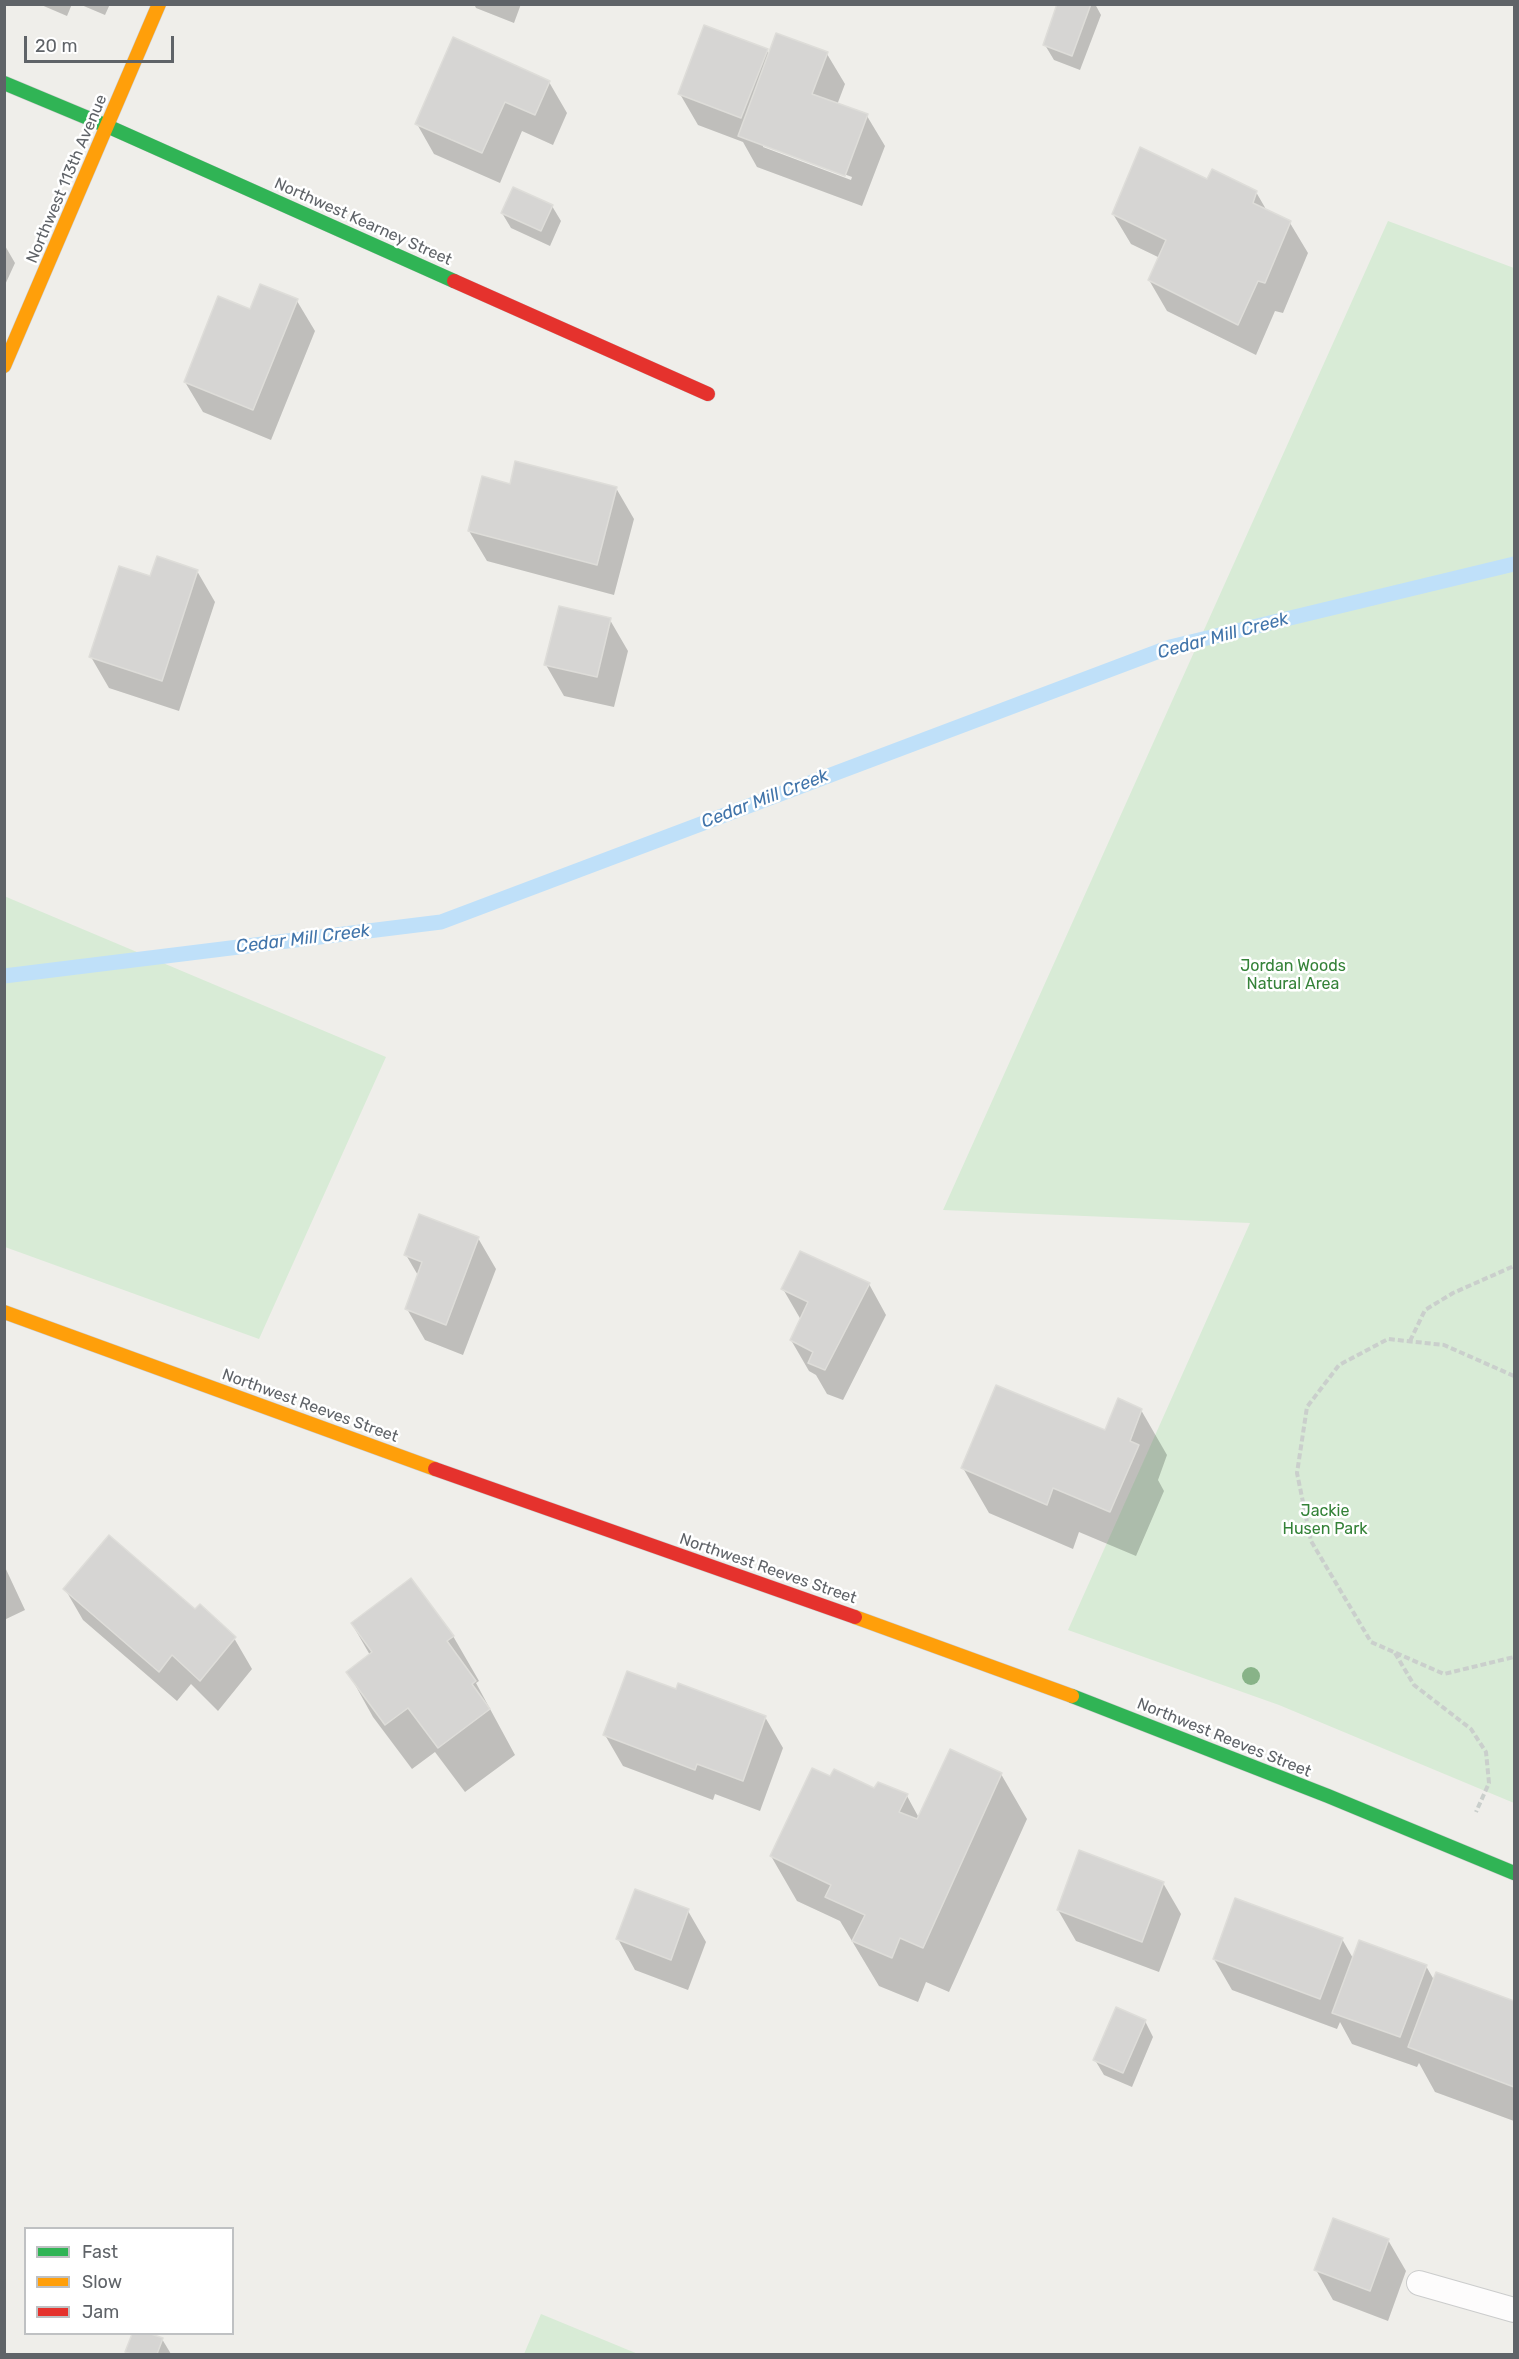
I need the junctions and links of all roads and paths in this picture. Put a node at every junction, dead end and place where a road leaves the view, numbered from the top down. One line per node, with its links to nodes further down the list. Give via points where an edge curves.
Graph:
1 (159, 4): 3 (street, Northwest 113th Avenue)
2 (4, 82): 3 (street, Northwest Kearney Street)
3 (107, 126): 4 (street, Northwest 113th Avenue); 5 (street, Northwest Kearney Street)
4 (4, 366)
5 (708, 394)
6 (1515, 1266): 8 (path, via 1425,1310)
7 (4, 1312): 12 (street, Northwest Reeves Street, via 1011,1672)
8 (1410, 1341): 9 (path, via 1444,1345); 10 (path, via 1388,1339 1339,1365 1307,1407 1297,1473 1311,1541 1371,1642)
9 (1515, 1377)
10 (1394, 1652): 11 (path, via 1444,1674); 12 (path, via 1414,1685 1471,1729 1486,1752 1489,1783)
11 (1515, 1657)
12 (1460, 1850): 13 (street, Northwest Reeves Street)
13 (1515, 1873)
14 (1419, 2283): 15 (lane)
15 (1515, 2310)

